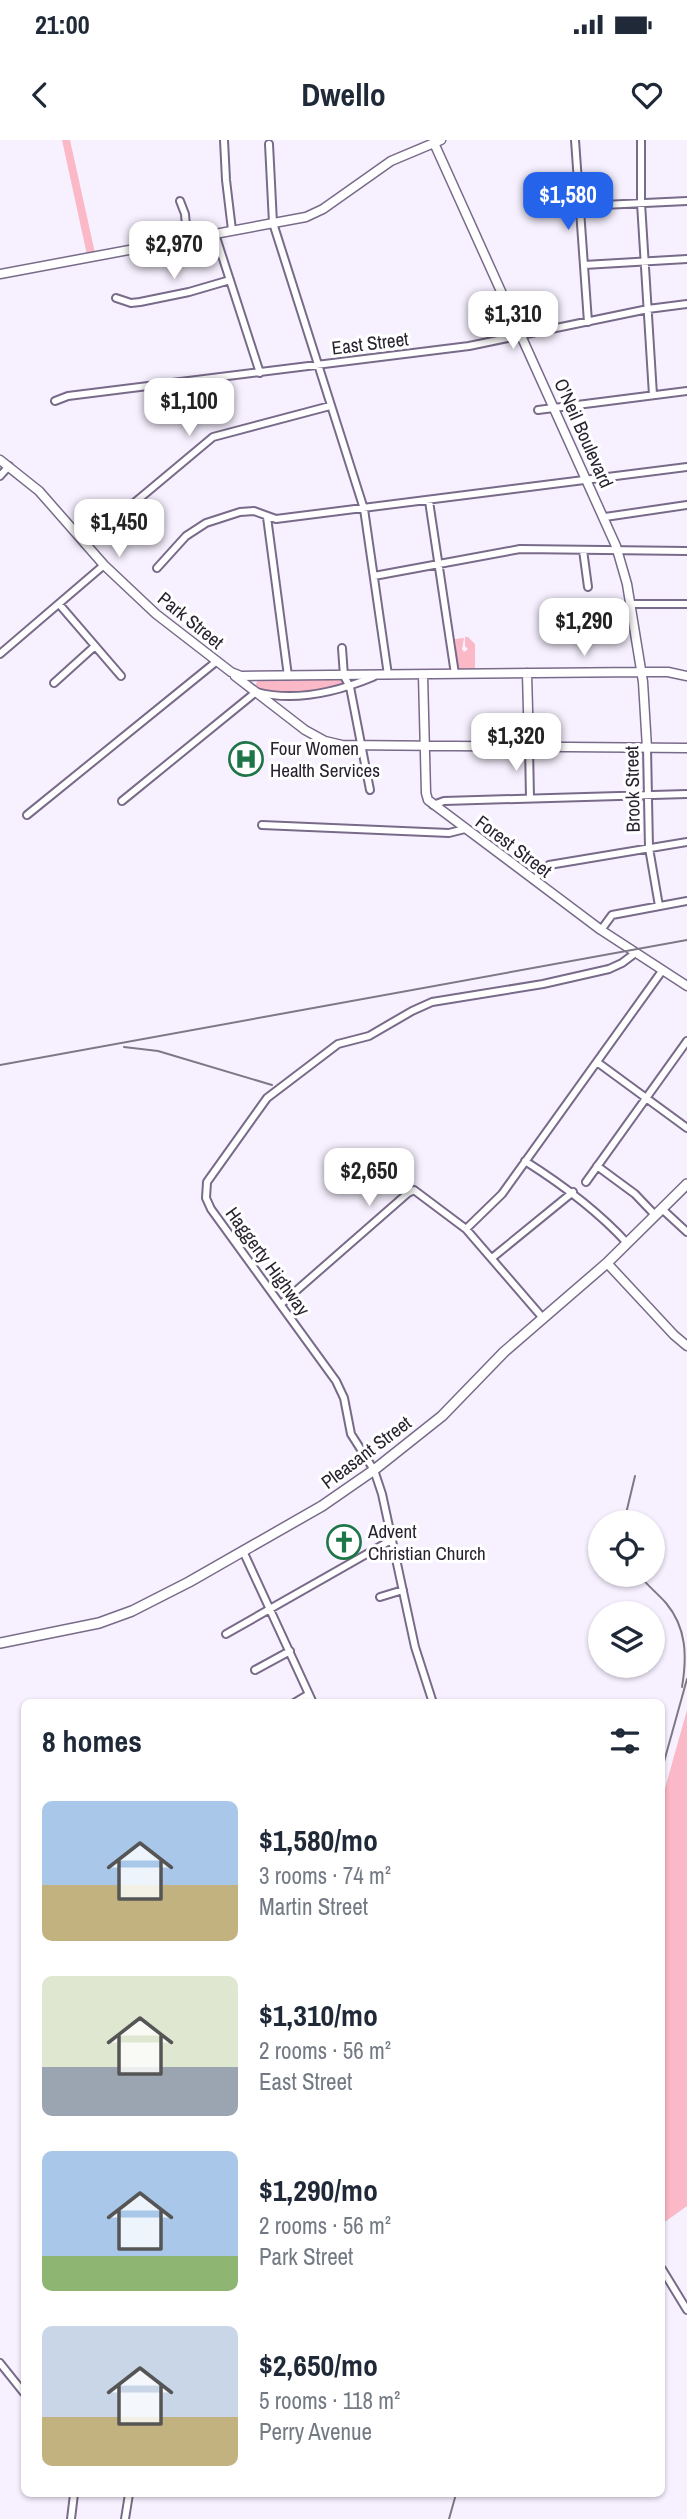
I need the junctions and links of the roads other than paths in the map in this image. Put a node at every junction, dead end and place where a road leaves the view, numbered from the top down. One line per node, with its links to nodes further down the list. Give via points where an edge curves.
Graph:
1 (224, 140): 12 (street)
2 (575, 140): 10 (street)
3 (641, 140): 8 (street)
4 (436, 141): 11 (main road, via 391,161 314,214); 24 (main road, O'Neil Boulevard)
5 (269, 144): 11 (street)
6 (180, 201): 14 (street)
7 (687, 201): 8 (street)
8 (641, 203): 10 (street); 16 (street)
9 (561, 207): 10 (street)
10 (580, 207): 17 (street)
11 (273, 223): 12 (main road); 25 (street)
12 (232, 230): 13 (main road)
13 (215, 233): 14 (main road); 19 (street)
14 (187, 239): 18 (main road)
15 (687, 259): 16 (street)
16 (645, 261): 17 (street); 22 (street)
17 (584, 265): 23 (street)
18 (0, 274)
19 (230, 280): 20 (street, via 140,302); 26 (street)
20 (116, 298)
21 (687, 304): 22 (street, East Street)
22 (648, 309): 23 (street, East Street); 28 (street)
23 (588, 322): 24 (street, East Street)
24 (522, 336): 25 (street, East Street); 31 (main road, O'Neil Boulevard)
25 (319, 366): 26 (street, East Street); 30 (street)
26 (260, 373): 29 (street, East Street)
27 (687, 391): 28 (street)
28 (653, 396): 31 (street)
29 (55, 401)
30 (330, 406): 40 (street); 43 (street, via 213,437)
31 (555, 408): 32 (street); 37 (main road, O'Neil Boulevard)
32 (538, 410)
33 (0, 460): 34 (main road, Park Street)
34 (9, 466): 36 (street); 43 (main road, Park Street, via 39,491)
35 (687, 467): 37 (street)
36 (0, 476)
37 (588, 480): 38 (street); 42 (main road, O'Neil Boulevard)
38 (429, 501): 40 (street); 47 (street)
39 (687, 505): 42 (street)
40 (364, 509): 41 (street); 50 (street)
41 (267, 517): 49 (street, via 254,511 240,512 206,523 186,536); 66 (street)
42 (605, 517): 45 (main road, O'Neil Boulevard)
43 (85, 544): 48 (main road, Park Street)
44 (583, 550): 45 (street); 47 (street, via 517,550); 51 (street)
45 (618, 550): 46 (street); 53 (main road, O'Neil Boulevard)
46 (687, 551)
47 (440, 564): 50 (street); 63 (street)
48 (104, 565): 52 (street); 58 (main road, Park Street, via 156,614)
49 (157, 568)
50 (374, 576): 64 (street)
51 (588, 587)
52 (59, 604): 55 (street); 57 (street)
53 (630, 604): 54 (street); 61 (main road, O'Neil Boulevard)
54 (687, 604)
55 (95, 646): 59 (street, via 120,677); 71 (street)
56 (342, 648): 67 (street)
57 (0, 654)
58 (217, 661): 60 (main road, Park Street); 85 (street)
59 (128, 670)
60 (231, 672): 70 (main road, Park Street); 73 (main road)
61 (641, 672): 62 (main road, Park Street); 69 (main road, Park Street); 77 (main road, Brook Street)
62 (527, 673): 63 (main road, Park Street); 76 (main road)
63 (455, 674): 65 (main road, Park Street)
64 (388, 675): 65 (main road, Park Street); 68 (main road, Park Street)
65 (423, 675): 75 (main road)
66 (288, 676): 67 (main road, Park Street); 70 (main road, Park Street)
67 (344, 676): 68 (main road, Park Street); 72 (street)
68 (375, 676): 72 (street, Park Street)
69 (687, 676)
70 (256, 677): 73 (main road, via 252,682)
71 (54, 683)
72 (350, 687): 73 (street, Park Street, via 305,695); 74 (street)
73 (255, 691): 74 (main road, via 312,735); 83 (street)
74 (362, 747): 75 (main road); 79 (street)
75 (425, 747): 76 (main road); 84 (main road, via 426,796)
76 (530, 747): 77 (main road); 82 (street)
77 (647, 748): 78 (main road); 81 (street, Brook Street)
78 (687, 748)
79 (370, 790)
80 (687, 794): 81 (street)
81 (648, 795): 82 (street); 89 (street, Brook Street)
82 (530, 799): 84 (street)
83 (122, 801)
84 (433, 805): 87 (main road, Forest Street)
85 (27, 815)
86 (262, 825): 87 (street, via 449,833)
87 (465, 829): 90 (main road, Forest Street)
88 (687, 842): 89 (street)
89 (649, 848): 90 (street, via 549,865); 92 (street, Brook Street)
90 (534, 880): 93 (main road, Forest Street)
91 (687, 901): 92 (street)
92 (659, 906): 93 (street, via 612,915)
93 (601, 930): 94 (main road, Forest Street)
94 (634, 954): 95 (main road, Forest Street); 112 (street, Haggerty Highway, via 609,969 446,999 412,1011 369,1037 338,1044 270,1095 208,1180 205,1195 209,1207)
95 (662, 971): 96 (main road, Forest Street); 98 (street)
96 (687, 986)
97 (687, 1041): 99 (street)
98 (597, 1062): 99 (street); 101 (street)
99 (647, 1098): 100 (street); 102 (street)
100 (687, 1128)
101 (525, 1161): 105 (street); 107 (street, via 497,1200)
102 (597, 1166): 103 (street); 106 (street)
103 (586, 1182)
104 (687, 1184): 106 (highway, Pleasant Street)
105 (573, 1192): 109 (street); 110 (street)
106 (659, 1212): 108 (street); 109 (highway, Pleasant Street)
107 (466, 1229): 110 (street); 112 (street, via 418,1192 409,1191)
108 (687, 1232)
109 (627, 1243): 111 (highway, Pleasant Street)
110 (492, 1258): 113 (street)
111 (607, 1263): 113 (highway, Pleasant Street); 114 (main road)
112 (281, 1304): 115 (street, Haggerty Highway, via 336,1381 351,1434)
113 (542, 1317): 115 (highway, Pleasant Street, via 442,1416)
114 (686, 1344)
115 (374, 1470): 116 (street, Haggerty Highway); 117 (highway, Pleasant Street)
116 (393, 1539): 118 (street, Haggerty Highway); 120 (street)
117 (243, 1551): 120 (street); 122 (highway, Pleasant Street, via 115,1618)
118 (403, 1590): 119 (street); 128 (street, Haggerty Highway)
119 (380, 1597)
120 (270, 1609): 121 (street); 123 (street)
121 (226, 1634)
122 (0, 1643)
123 (290, 1651): 124 (street); 125 (street)
124 (255, 1671)
125 (309, 1694): 126 (street); 127 (street)
126 (300, 1699)
127 (311, 1699)
128 (432, 1699)
129 (665, 2274): 130 (street)
130 (687, 2310)
131 (0, 2363): 132 (street)
132 (21, 2389)
133 (74, 2497): 135 (street)
134 (129, 2497): 136 (street)
135 (71, 2519)
136 (125, 2519)

